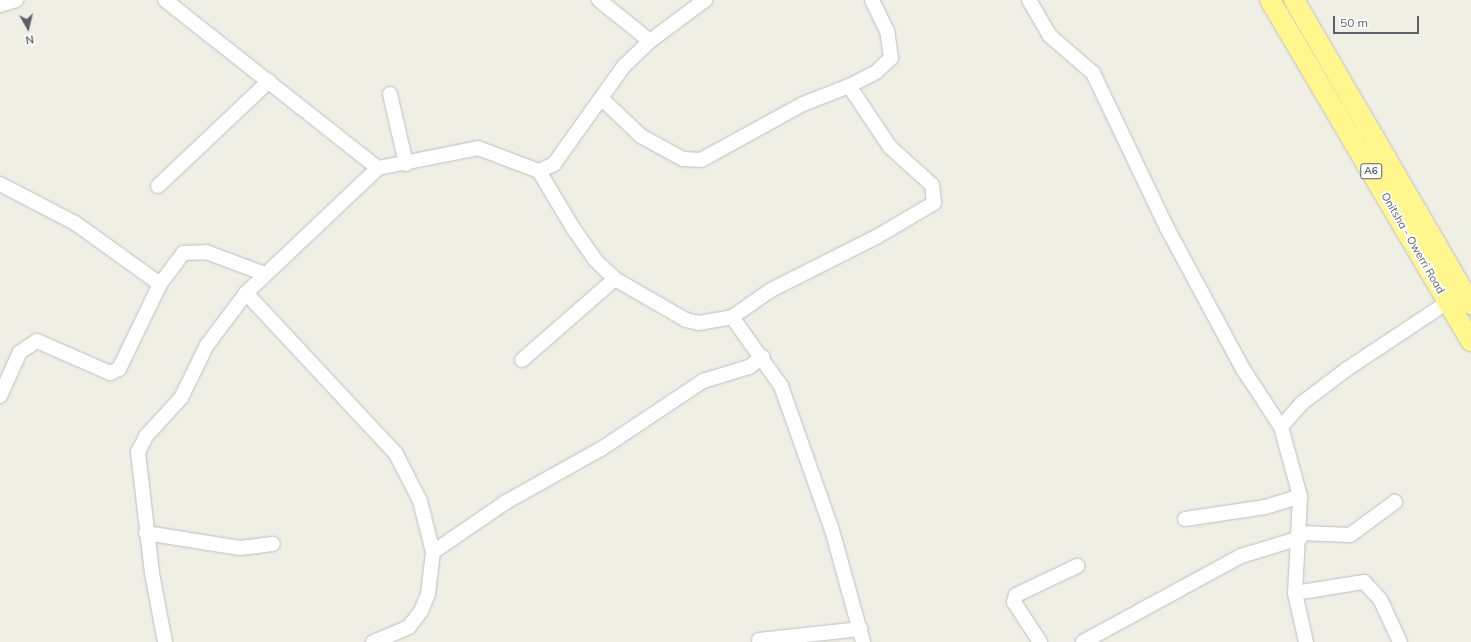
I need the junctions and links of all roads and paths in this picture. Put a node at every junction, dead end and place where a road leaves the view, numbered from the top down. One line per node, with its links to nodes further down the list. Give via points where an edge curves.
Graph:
1 (16, 0): 9 (street)
2 (165, 0): 11 (street)
3 (599, 0): 10 (street)
4 (705, 0): 10 (street)
5 (872, 0): 12 (street, via 887,31 891,58 876,72)
6 (1029, 0): 31 (street, via 1050,36 1093,74 1166,228 1242,369)
7 (1270, 0): 24 (highway, Onitsha - Owerri Road / A6)
8 (1294, 0): 25 (highway, Onitsha - Owerri Road / A6)
9 (0, 4)
10 (650, 41): 14 (street)
11 (269, 81): 16 (street); 19 (street)
12 (849, 86): 14 (street, via 803,104 694,162 640,136); 26 (street, via 890,147 932,185 934,203 878,236 771,290)
13 (390, 94): 15 (street)
14 (601, 98): 17 (street, via 554,164)
15 (406, 164): 16 (street); 17 (street, via 478,148)
16 (378, 168): 20 (street)
17 (539, 171): 21 (street, via 580,239 596,261)
18 (0, 184): 22 (street, via 75,223)
19 (158, 186)
20 (265, 274): 22 (street, via 196,250 183,252); 23 (street)
21 (615, 279): 26 (street, via 686,320 699,323); 29 (street)
22 (160, 284): 30 (street, via 119,369 110,373 37,341 20,352)
23 (246, 293): 35 (street, via 207,345 181,398 146,436 138,452); 38 (street, via 396,454 420,501)
24 (1448, 302): 27 (highway, Onitsha - Owerri Road / A6); 31 (street, via 1307,398)
25 (1471, 304)
26 (732, 317): 28 (street)
27 (1471, 342)
28 (763, 357): 38 (street, via 749,367 703,381 601,449 506,502); 41 (street, via 781,386 832,530)
29 (522, 360)
30 (0, 396)
31 (1281, 427): 32 (street)
32 (1300, 496): 34 (street, via 1266,506); 36 (street)
33 (1395, 502): 36 (street, via 1350,535)
34 (1185, 519)
35 (146, 533): 37 (street, via 240,548); 43 (street)
36 (1300, 536): 40 (street); 46 (street, via 1241,556)
37 (274, 544)
38 (434, 552): 44 (street, via 432,572 421,611 409,627)
39 (1077, 566): 45 (street, via 1016,595 1014,602)
40 (1295, 593): 47 (street); 48 (street, via 1364,582 1380,599)
41 (862, 636): 42 (street)
42 (759, 640)
43 (165, 642)
44 (373, 642)
45 (1040, 642)
46 (1083, 642)
47 (1306, 642)
48 (1400, 642)

